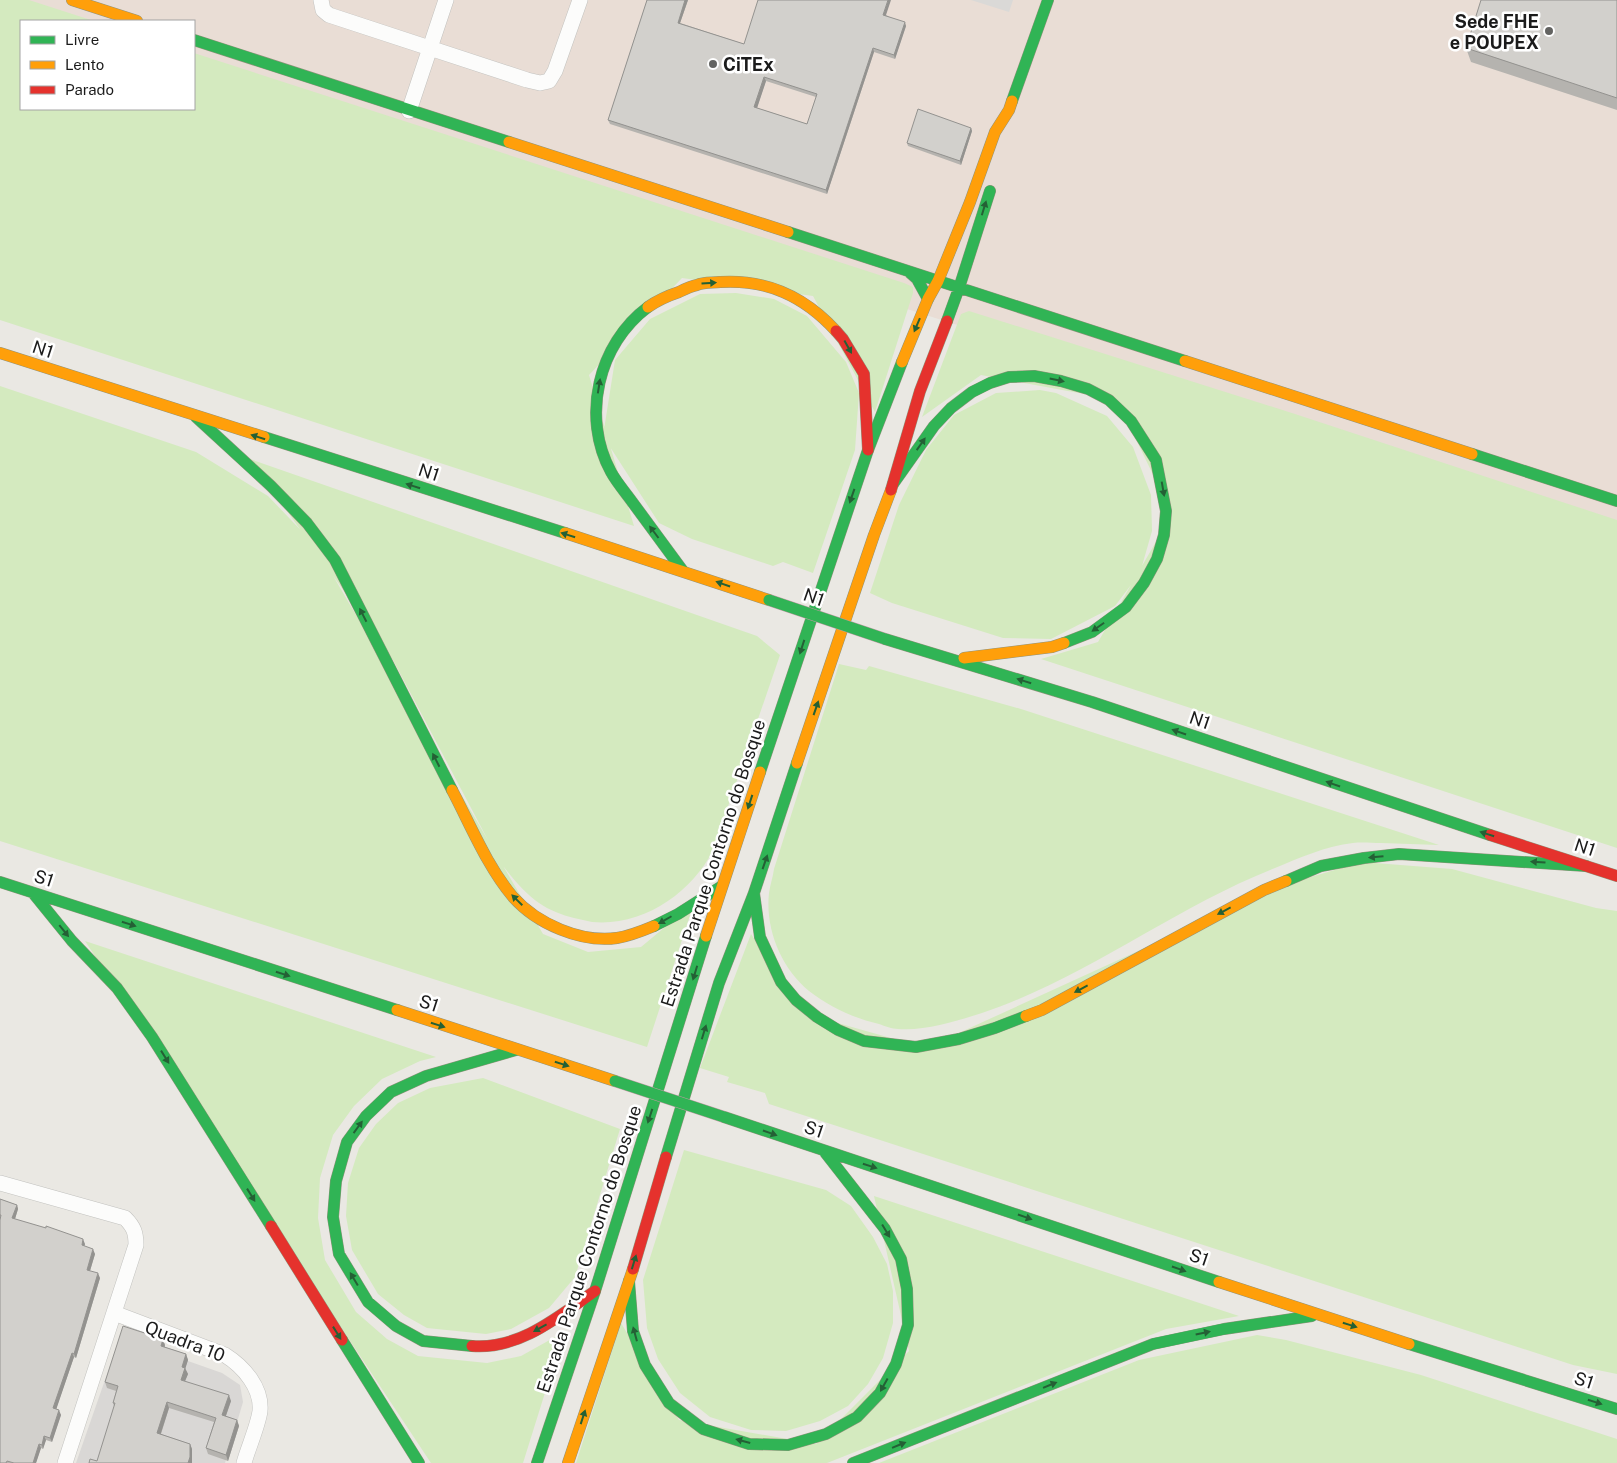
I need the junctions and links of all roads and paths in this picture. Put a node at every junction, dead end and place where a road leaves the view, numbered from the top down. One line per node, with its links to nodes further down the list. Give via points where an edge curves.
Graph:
1 (72, 0): 6 (main road)
2 (321, 0): 8 (street, via 323,10 329,15)
3 (446, 0): 8 (street)
4 (580, 0): 8 (street, via 549,81 527,80)
5 (1048, 0): 9 (main road)
6 (134, 20)
7 (195, 40): 10 (main road)
8 (430, 48): 10 (street)
9 (1009, 110): 11 (main road); 14 (main road, via 995,132 970,202)
10 (409, 111): 13 (main road)
11 (1010, 130)
12 (993, 180): 14 (main road, one-way to 12)
13 (908, 271): 14 (main road); 15 (main road, via 917,279)
14 (950, 285): 15 (main road, Estrada Parque Contorno do Bosque); 19 (main road, via 920,382); 20 (main road)
15 (928, 299): 18 (main road, Estrada Parque Contorno do Bosque, one-way to 18)
16 (0, 353): 17 (main road, N1)
17 (196, 417): 21 (main road, N1, one-way to 17); 26 (main road, one-way to 17, via 652,928 631,936 609,939 583,936 558,928 518,901 487,858 334,560 308,523)
18 (868, 450): 21 (main road, one-way to 18, via 611,473 597,431 595,409 605,362 617,339 635,317 658,300 698,284 738,281 780,290 802,302 823,317 844,339 864,374); 26 (main road, Estrada Parque Contorno do Bosque, one-way to 26)
19 (894, 484): 22 (main road, one-way to 22, via 934,426 951,408 990,382 1009,377 1061,380 1088,388 1110,400 1131,421 1156,460 1166,511 1164,535 1157,559 1126,607 1092,632 1052,647); 28 (main road, one-way to 19)
20 (1617, 501)
21 (683, 571): 22 (main road, N1, one-way to 21, bridge)
22 (954, 659): 23 (main road, N1, one-way to 22)
23 (1586, 866): 24 (main road, N1); 28 (main road, one-way to 28, via 1399,854 1321,866 1264,890 1042,1010 959,1039 916,1047 864,1041 838,1030 796,1000 781,982 760,937)
24 (1617, 876)
25 (0, 882): 27 (main road, S1)
26 (722, 886): 33 (main road, Estrada Parque Contorno do Bosque, one-way to 33)
27 (33, 893): 29 (main road, S1, one-way to 29); 39 (main road, one-way to 39, via 72,942 117,988 152,1037)
28 (754, 893): 32 (main road, one-way to 28, via 719,983)
29 (516, 1050): 30 (main road, S1, one-way to 30, bridge); 33 (main road, one-way to 29, via 556,1319 516,1341 486,1347 423,1341 396,1326 368,1302 339,1254 334,1217 336,1181 347,1142 366,1116 391,1092 426,1076)
30 (824, 1151): 32 (main road, one-way to 32, via 885,1229 901,1259 907,1289 908,1325 896,1364 880,1392 857,1417 826,1434 788,1445 749,1444 703,1429 669,1402 645,1365 633,1331); 35 (main road, S1, one-way to 35)
31 (0, 1183): 34 (street, via 125,1218 132,1225 136,1245)
32 (628, 1281): 41 (main road, one-way to 32)
33 (594, 1291): 40 (main road, Estrada Parque Contorno do Bosque)
34 (114, 1313): 37 (street); 38 (street, Quadra 10, via 225,1355 246,1372 257,1392 260,1414)
35 (1317, 1315): 36 (main road, S1, one-way to 36); 42 (main road, one-way to 35, via 1153,1344)
36 (1617, 1409)
37 (65, 1463)
38 (244, 1463)
39 (419, 1463)
40 (537, 1463)
41 (568, 1463)
42 (853, 1463)

